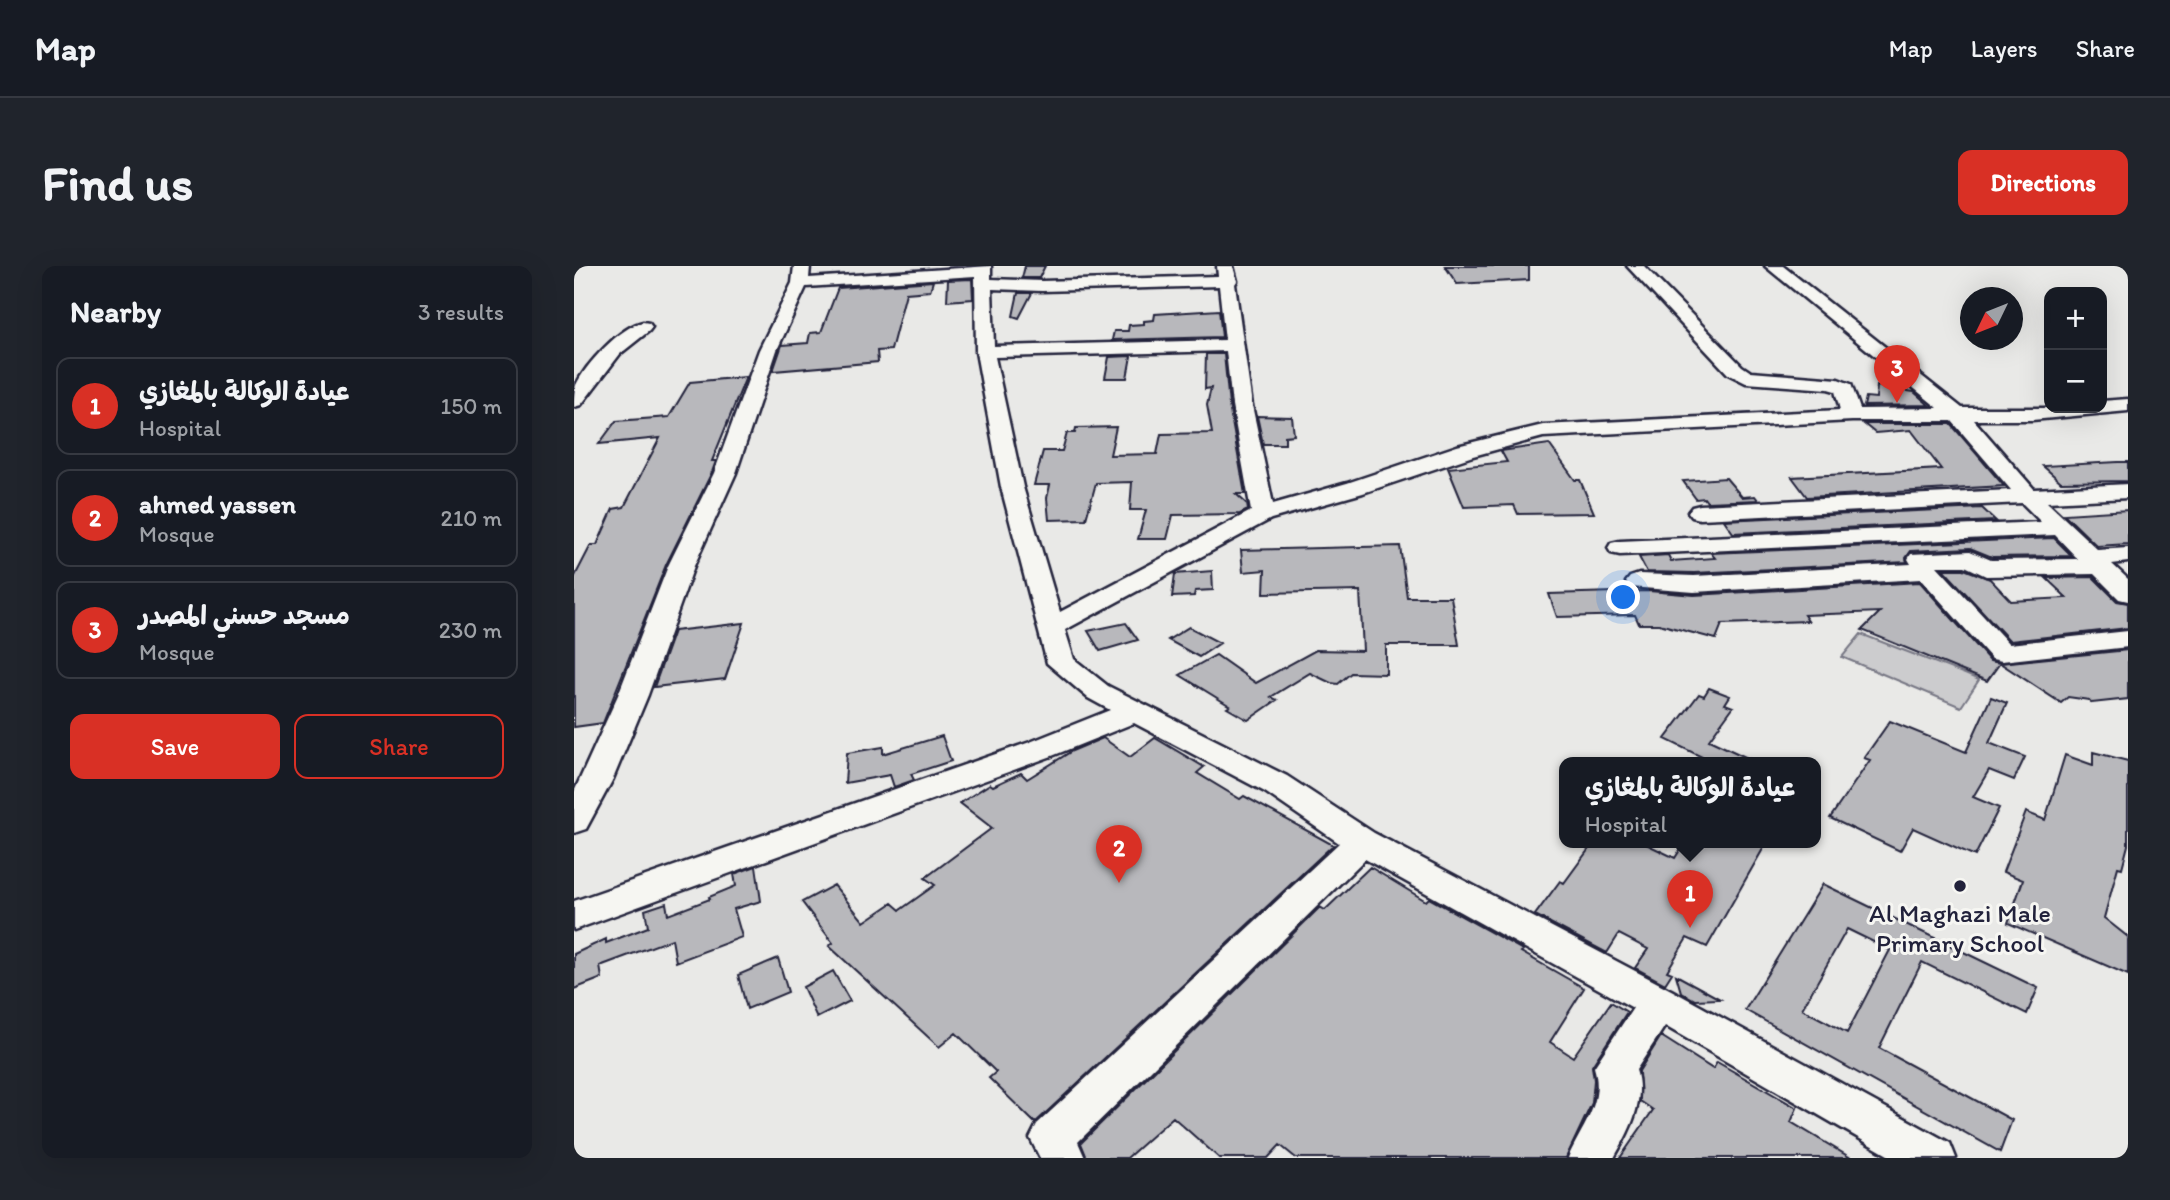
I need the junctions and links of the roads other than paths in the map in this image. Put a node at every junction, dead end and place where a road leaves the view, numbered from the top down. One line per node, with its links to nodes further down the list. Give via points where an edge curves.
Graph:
1 (1635, 266): 13 (street, via 1735,370 1746,377 1832,383 1844,388)
2 (1773, 266): 14 (street)
3 (983, 274): 4 (street, via 1042,286); 5 (street); 8 (street)
4 (1227, 274): 7 (street)
5 (801, 275): 29 (street, via 633,695)
6 (643, 327): 9 (street, via 603,362)
7 (1233, 345): 8 (street); 18 (street)
8 (985, 352): 26 (street, via 1012,487)
9 (574, 401)
10 (2128, 405): 11 (street)
11 (2107, 407)
12 (2044, 413): 14 (street)
13 (1852, 415): 14 (street); 18 (street, via 1543,431 1465,450)
14 (1958, 415): 16 (street)
15 (2128, 491): 16 (street)
16 (2027, 495): 17 (street); 19 (street)
17 (1700, 512)
18 (1263, 514): 26 (street)
19 (2059, 528): 20 (street); 22 (street)
20 (1620, 548)
21 (2128, 555): 22 (street)
22 (2095, 562): 23 (street, via 1986,568 1970,558 1920,559); 25 (street)
23 (1928, 571): 24 (street, via 1694,584); 27 (street, via 2002,653)
24 (1639, 582)
25 (2128, 593)
26 (1051, 627): 28 (street, via 1061,663 1098,692)
27 (2128, 639)
28 (1135, 711): 30 (street, via 1276,784); 31 (street, via 1028,754)
29 (574, 821)
30 (1362, 842): 32 (street); 33 (street, via 1052,1138)
31 (574, 916)
32 (1659, 1003): 34 (street, via 1615,1067 1614,1117); 35 (street)
33 (1063, 1158)
34 (1590, 1158)
35 (1934, 1158)

